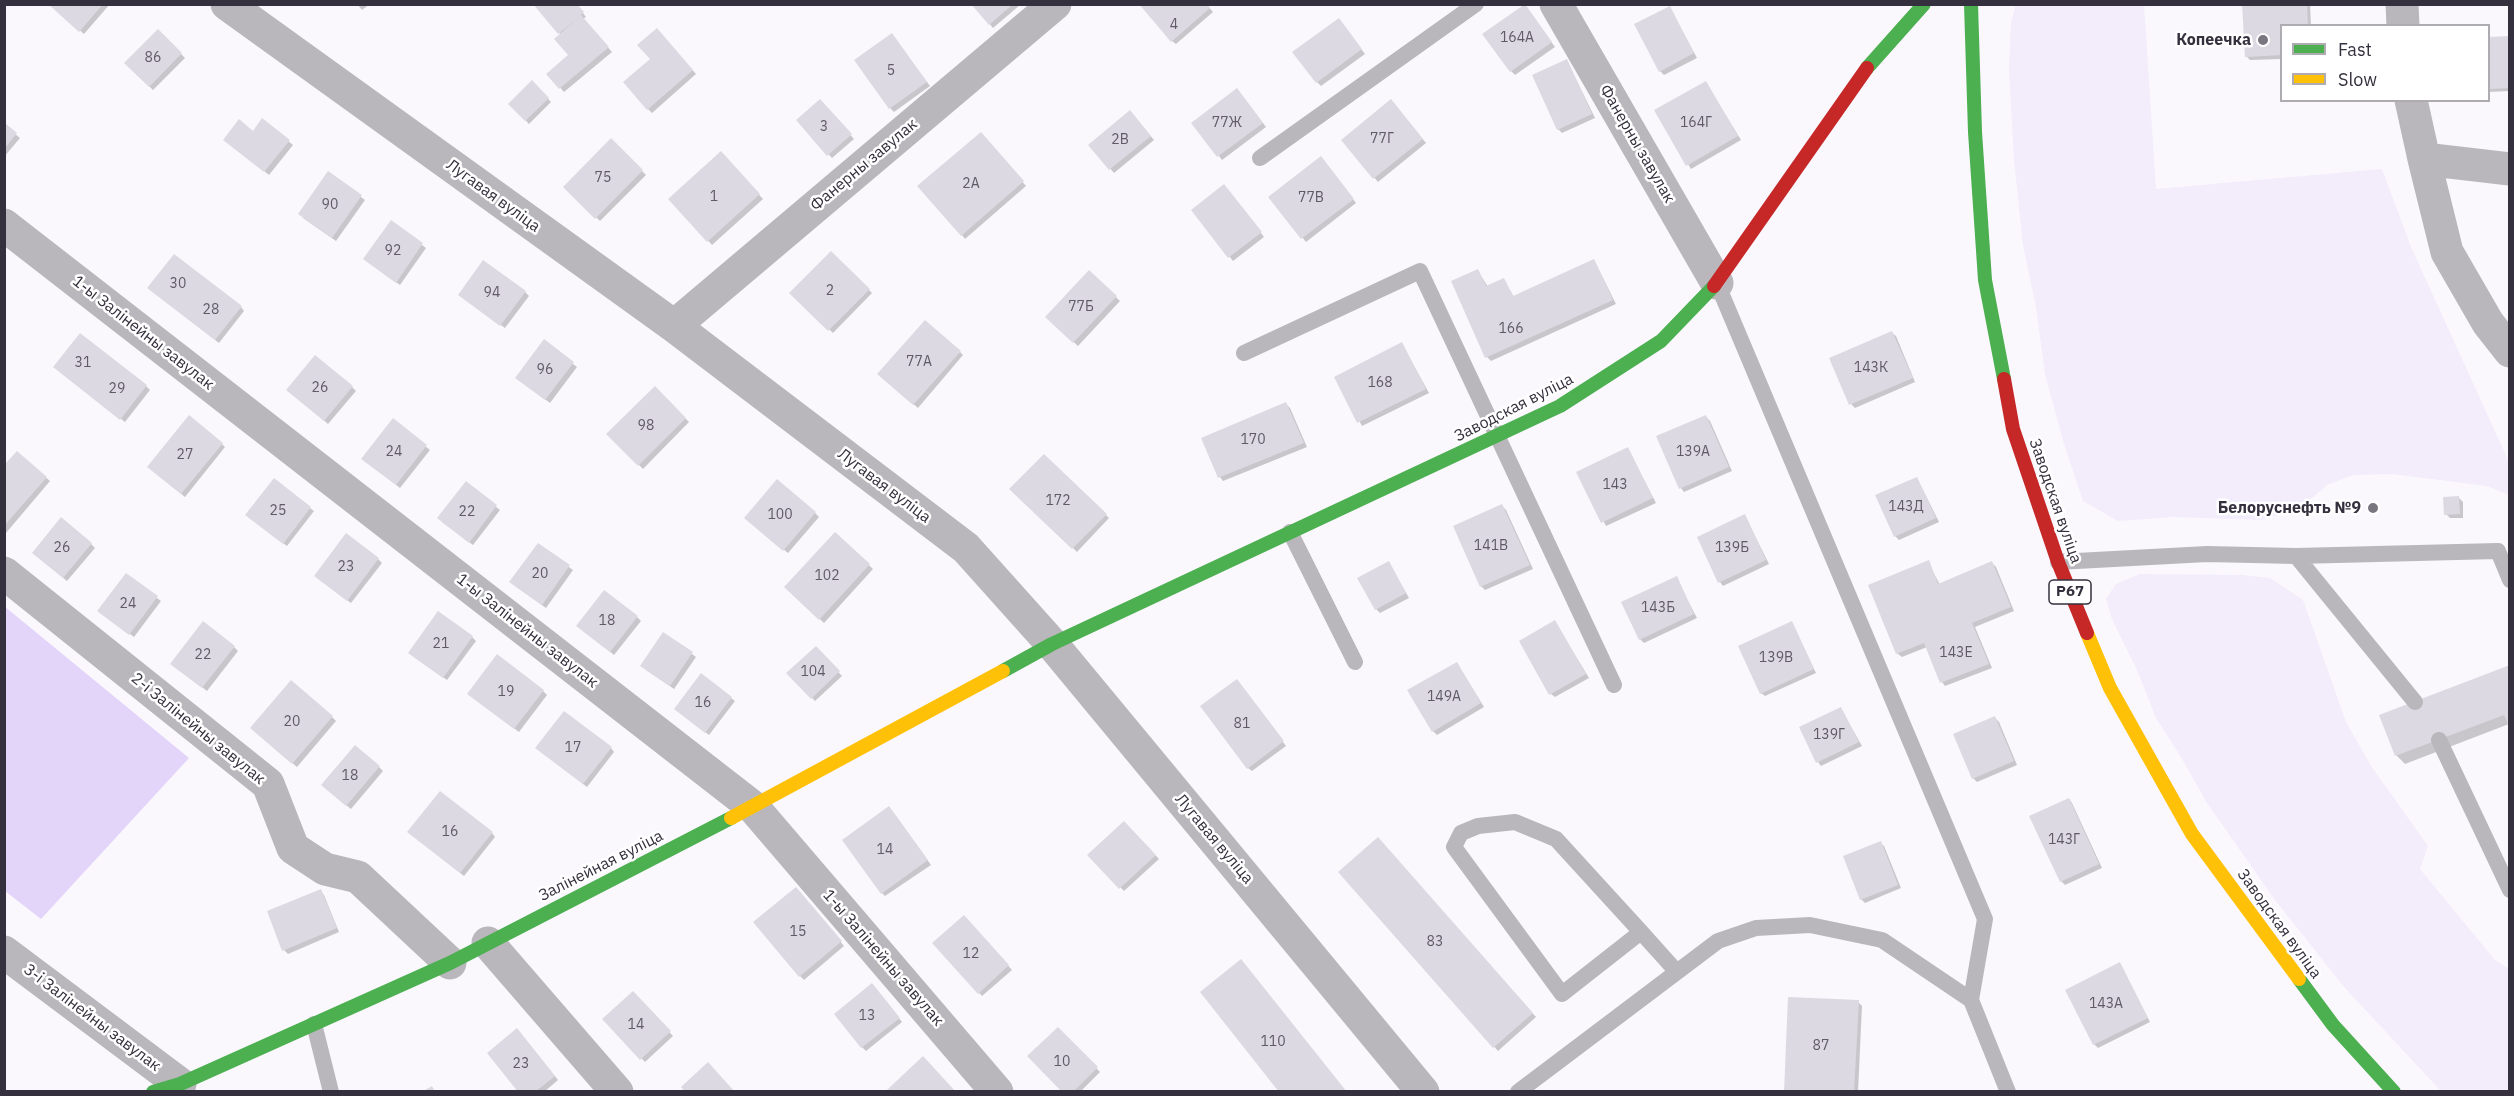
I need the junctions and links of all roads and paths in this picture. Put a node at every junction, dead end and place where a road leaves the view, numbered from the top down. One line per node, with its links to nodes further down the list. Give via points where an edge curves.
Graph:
1 (227, 4): 15 (street, Лугавая вуліца)
2 (1055, 4): 15 (street, Фанерны завулак)
3 (1476, 4): 10 (lane)
4 (1556, 4): 14 (street, Фанерны завулак)
5 (1924, 4): 14 (street, Заводская вуліца, via 1863,73)
6 (1971, 4): 21 (street, Заводская вуліца / Р67, via 1985,280 2013,429)
7 (2402, 4): 8 (street)
8 (2403, 24)
9 (2411, 102): 11 (street)
10 (1260, 158)
11 (2424, 159): 12 (street); 16 (street, via 2447,252 2488,323)
12 (2510, 169)
13 (4, 225): 29 (street, 1-ы Залінейны завулак)
14 (1718, 283): 18 (street, Заводская вуліца, via 1662,341 1560,406); 36 (lane, via 1985,919)
15 (674, 326): 24 (street, Лугавая вуліца, via 966,548)
16 (2510, 351)
17 (1244, 353): 18 (lane, via 1420,271)
18 (1498, 435): 19 (street, Заводская вуліца); 26 (lane)
19 (1290, 532): 24 (street, Заводская вуліца); 25 (lane)
20 (2296, 556): 21 (lane, via 2207,554); 23 (lane, via 2498,551); 27 (lane)
21 (2058, 562): 45 (street, Заводская вуліца / Р67, via 2110,688 2192,834 2332,1025)
22 (4, 573): 34 (street, 2-і Залінейны завулак, via 268,784 293,848 325,869 358,877)
23 (2510, 580)
24 (1052, 644): 29 (street, Залінейная вуліца); 42 (street, Лугавая вуліца)
25 (1355, 662)
26 (1614, 685)
27 (2415, 702)
28 (2439, 740): 30 (lane)
29 (753, 807): 32 (street, Залінейная вуліца); 41 (street, 1-ы Залінейны завулак)
30 (2510, 890)
31 (1641, 932): 31 (lane, via 1556,839 1515,822 1478,826 1461,833 1454,847 1562,994); 35 (lane)
32 (488, 944): 34 (street, Залінейная вуліца); 40 (street)
33 (4, 952): 38 (street, 3-і Залінейны завулак)
34 (450, 963): 37 (street, Залінейная вуліца)
35 (1677, 972): 36 (lane, via 1718,941 1756,928 1810,925 1882,940); 43 (lane)
36 (1971, 1000): 44 (lane)
37 (314, 1024): 38 (street, Залінейная вуліца); 39 (lane)
38 (170, 1089)
39 (331, 1092)
40 (617, 1092)
41 (997, 1092)
42 (1423, 1092)
43 (1518, 1092)
44 (2008, 1092)
45 (2394, 1092)

